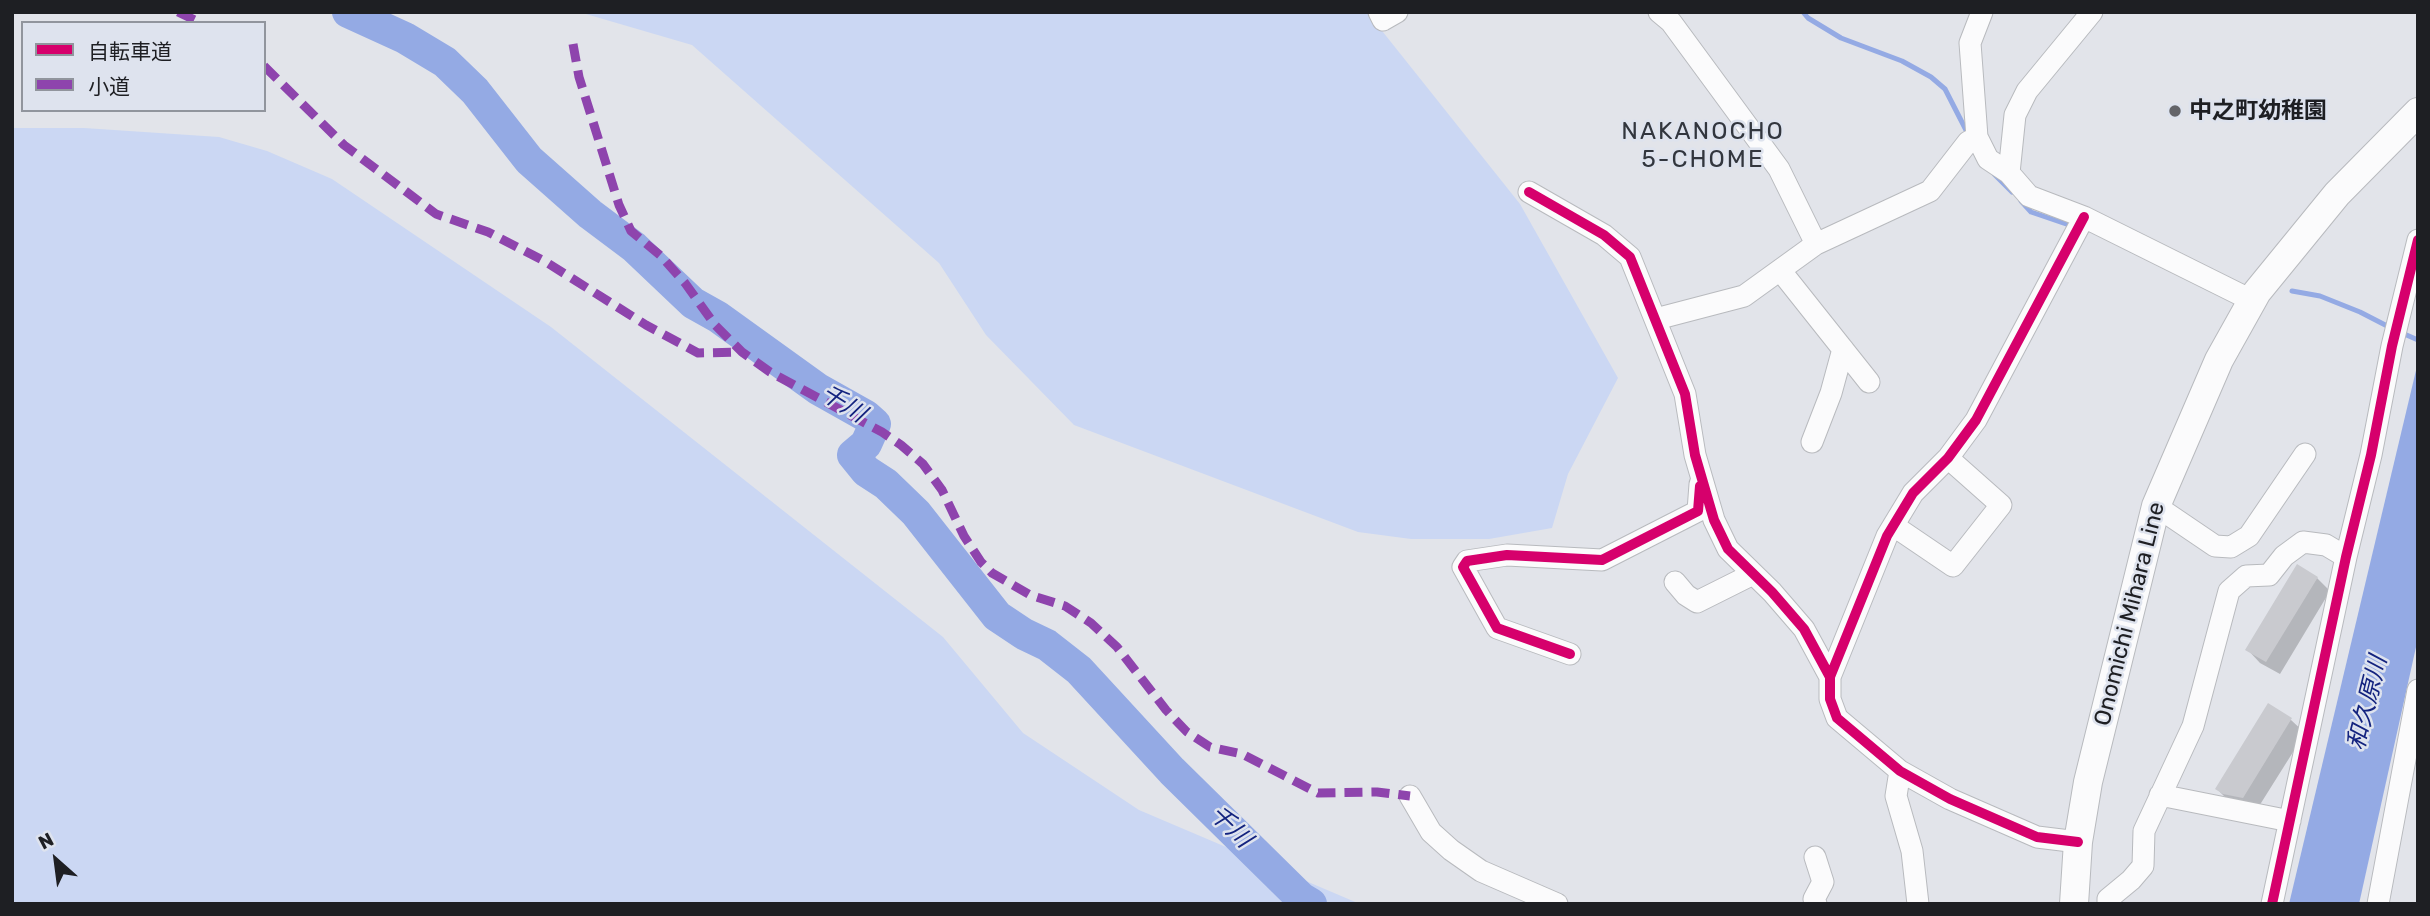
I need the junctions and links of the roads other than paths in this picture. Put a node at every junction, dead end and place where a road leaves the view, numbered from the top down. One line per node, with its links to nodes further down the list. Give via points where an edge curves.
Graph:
1 (1379, 12): 2 (street, via 1383,20)
2 (1398, 12)
3 (1659, 12): 12 (street, via 1779,169)
4 (1982, 12): 7 (street, via 1970,43)
5 (2092, 12): 8 (street, via 2027,91 2015,115)
6 (2418, 112): 14 (main road, Onomichi Mihara Line, via 2337,194)
7 (1977, 137): 8 (street, via 1988,159); 12 (street, via 1968,142 1930,191)
8 (2010, 173): 10 (street, via 2029,196)
9 (1529, 192): 15 (street, via 1604,236 1630,257)
10 (2084, 216): 14 (street); 20 (street, via 1976,420)
11 (2418, 240): 24 (street)
12 (1816, 244): 13 (street)
13 (1780, 270): 15 (street, via 1744,296); 16 (street)
14 (2253, 301): 22 (main road, Onomichi Mihara Line, via 2219,360)
15 (1656, 319): 21 (street, via 1685,394)
16 (1843, 349): 17 (street); 18 (street)
17 (1870, 382)
18 (1812, 442)
19 (2305, 454): 22 (street, via 2249,536 2231,547 2215,546)
20 (1948, 458): 23 (street, via 1913,493); 23 (street, via 2001,505 1953,566)
21 (1701, 475): 25 (street, via 1728,549); 27 (street, via 1698,512 1602,560 1507,555 1467,561 1463,567 1497,628)
22 (2155, 506): 34 (main road, Onomichi Mihara Line, via 2088,782)
23 (1894, 526): 28 (street)
24 (2346, 557): 31 (street, via 2326,545 2303,542 2269,575 2246,576 2229,591 2193,726); 33 (street)
25 (1753, 573): 26 (street, via 1697,602); 28 (street, via 1804,629)
26 (1675, 582)
27 (1570, 654)
28 (1830, 677): 30 (street, via 1830,699 1837,718)
29 (2418, 690): 42 (street)
30 (1900, 771): 34 (street, via 1950,799 2037,837); 38 (street, via 1896,796 1912,851)
31 (2160, 795): 33 (street); 40 (street, via 2144,831 2143,866)
32 (1410, 796): 36 (street, via 1431,832 1451,850 1481,871)
33 (2290, 821): 41 (street)
34 (2078, 842): 39 (main road, Onomichi Mihara Line)
35 (1815, 857): 37 (street, via 1823,882)
36 (1557, 904)
37 (1816, 904)
38 (1918, 904)
39 (2074, 904)
40 (2108, 904)
41 (2272, 904)
42 (2378, 904)

